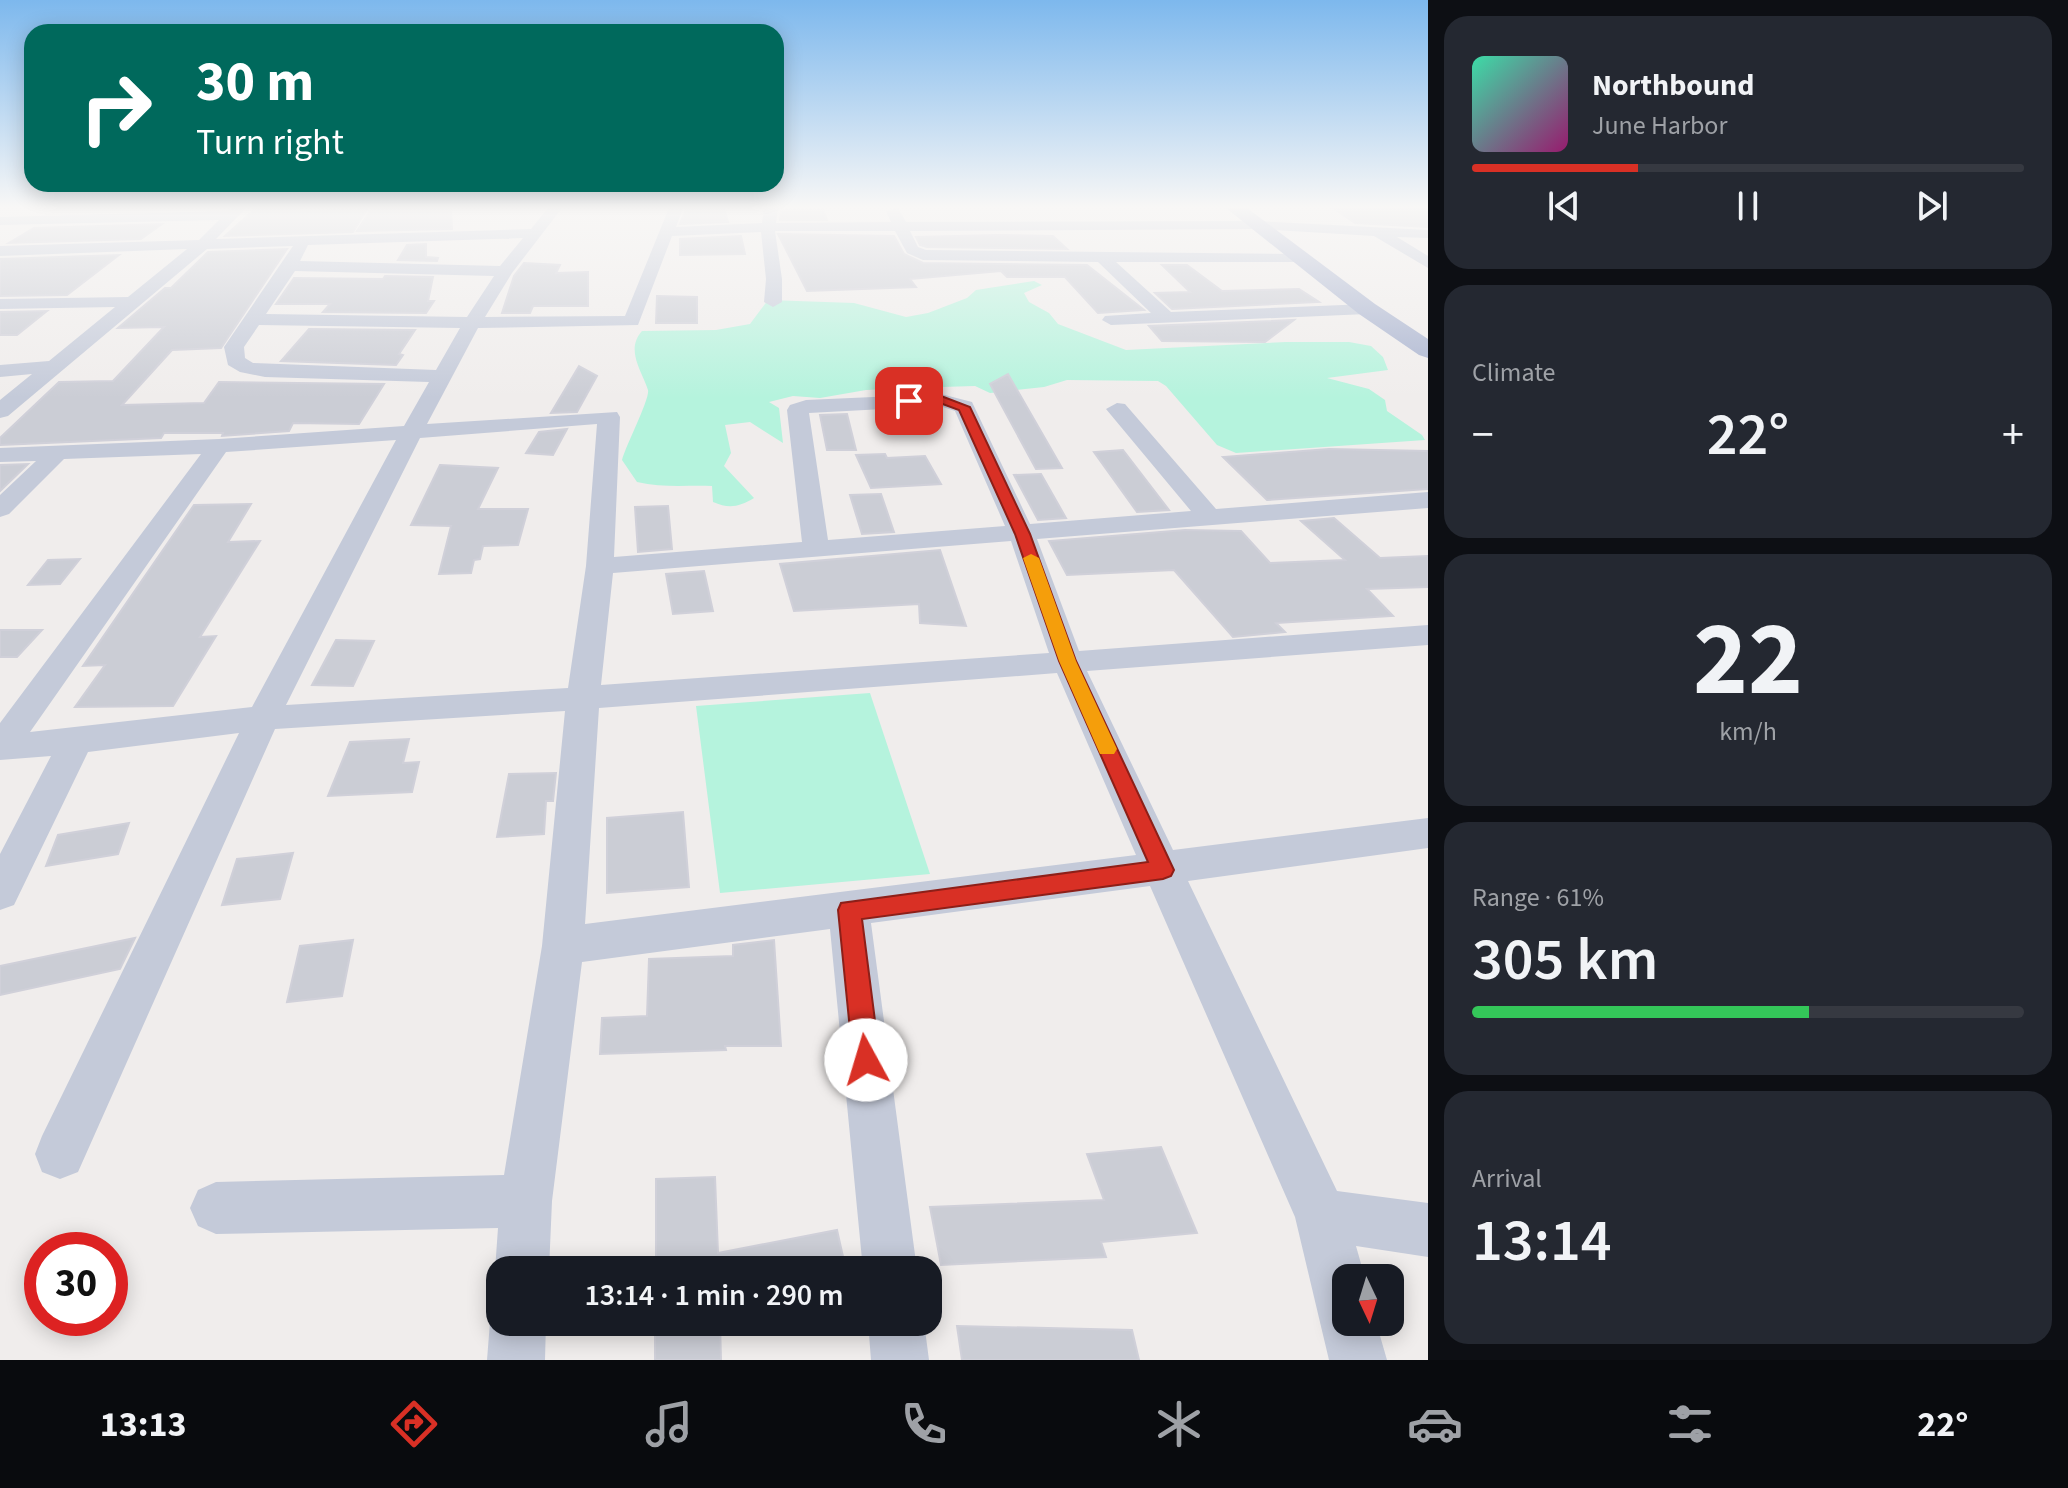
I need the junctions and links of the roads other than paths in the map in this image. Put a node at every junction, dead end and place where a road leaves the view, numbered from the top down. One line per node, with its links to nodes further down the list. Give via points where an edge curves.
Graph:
1 (169, 271): 8 (street)
2 (286, 271): 13 (street)
3 (505, 271): 15 (street)
4 (650, 271): 15 (street, via 632,321)
5 (773, 271): 9 (street)
6 (1117, 271): 12 (street)
7 (1316, 271): 11 (main road)
8 (131, 302): 10 (street); 17 (street)
9 (773, 302)
10 (0, 304)
11 (1367, 309): 12 (street); 16 (main road)
12 (1167, 318): 14 (street)
13 (253, 319): 15 (street); 19 (street, via 233,355 247,368)
14 (1111, 320)
15 (472, 323): 19 (street)
16 (1428, 350)
17 (57, 366): 18 (street); 21 (street)
18 (0, 371)
19 (445, 376): 22 (street)
20 (1117, 409): 28 (street)
21 (0, 411)
22 (412, 431): 23 (street); 31 (street, via 609,417); 35 (street)
23 (219, 446): 25 (street); 37 (street)
24 (0, 455): 25 (street)
25 (55, 455): 27 (street)
26 (1428, 500): 28 (street)
27 (0, 509)
28 (1210, 518): 29 (street)
29 (1022, 534): 30 (street); 30 (street, via 964,407 941,400 806,406 798,410); 33 (street)
30 (816, 549): 31 (street)
31 (600, 566): 34 (street)
32 (1428, 635): 33 (street)
33 (1067, 661): 34 (street); 39 (street)
34 (583, 698): 35 (street); 42 (street)
35 (263, 718): 36 (street); 43 (street)
36 (76, 741): 37 (street); 40 (street)
37 (1, 747)
38 (1428, 833): 39 (street)
39 (1163, 870): 41 (street); 46 (street)
40 (0, 893)
41 (849, 910): 42 (street); 49 (street)
42 (563, 946): 44 (street)
43 (60, 1154)
44 (526, 1201): 45 (street); 48 (street)
45 (216, 1208)
46 (1321, 1215): 47 (street); 50 (street)
47 (1428, 1230)
48 (523, 1256)
49 (888, 1256)
50 (1334, 1264)
51 (517, 1336): 54 (street)
52 (897, 1336): 55 (street)
53 (1352, 1336): 56 (street)
54 (516, 1360)
55 (900, 1360)
56 (1358, 1360)

